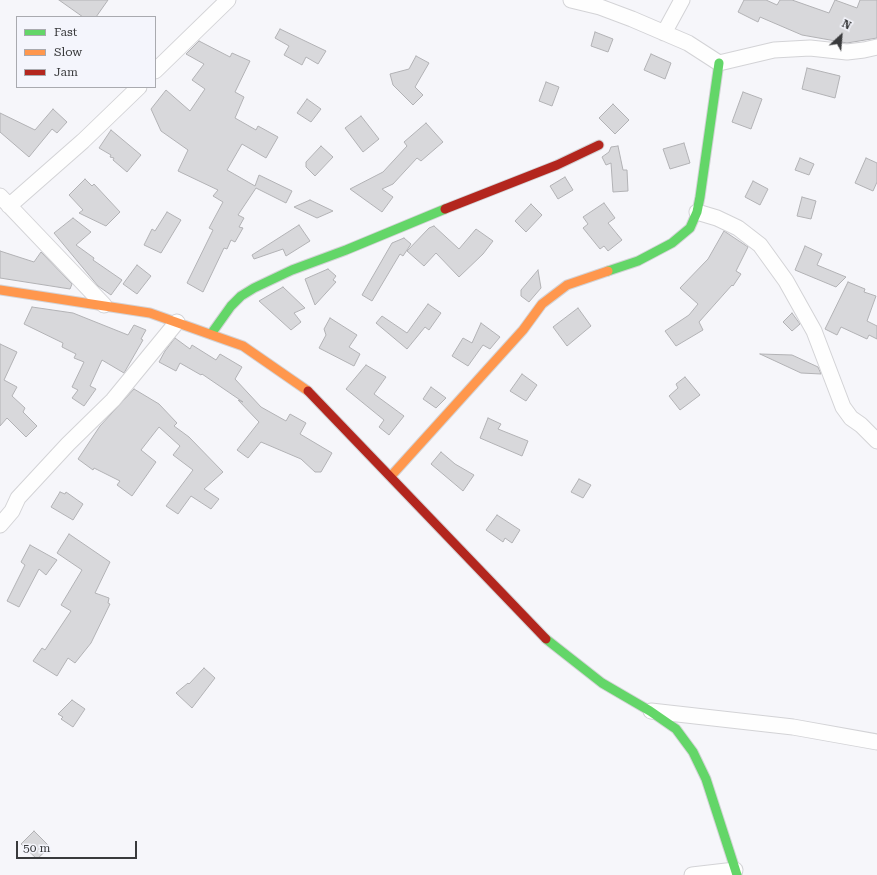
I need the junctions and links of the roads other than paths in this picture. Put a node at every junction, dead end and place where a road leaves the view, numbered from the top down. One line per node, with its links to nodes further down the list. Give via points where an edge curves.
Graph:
1 (228, 0): 7 (street)
2 (571, 0): 4 (street, via 600,7)
3 (682, 0): 4 (street)
4 (664, 33): 6 (street)
5 (877, 47): 6 (street, via 847,52 810,48 774,50)
6 (719, 63): 11 (street)
7 (156, 70)
8 (138, 88): 10 (street, via 83,141)
9 (599, 145): 15 (street, via 557,165 292,270 254,288 231,306)
10 (5, 201): 13 (street)
11 (697, 212): 16 (street, via 738,228 760,245 786,281 814,331 843,407 851,418); 17 (street, via 690,228 672,243 638,261 567,285 542,304 523,330)
12 (0, 290): 13 (street)
13 (104, 306): 14 (street, via 150,314)
14 (177, 322): 15 (street); 18 (street, via 113,400)
15 (211, 334): 17 (street, via 243,346 312,394)
16 (877, 441)
17 (392, 476): 20 (street, via 545,638 602,683)
18 (6, 508): 19 (street)
19 (0, 525)
20 (650, 711): 21 (street, via 793,727); 22 (street, via 676,729 694,752 706,779)
21 (877, 742)
22 (736, 872): 23 (street)
23 (692, 875)

